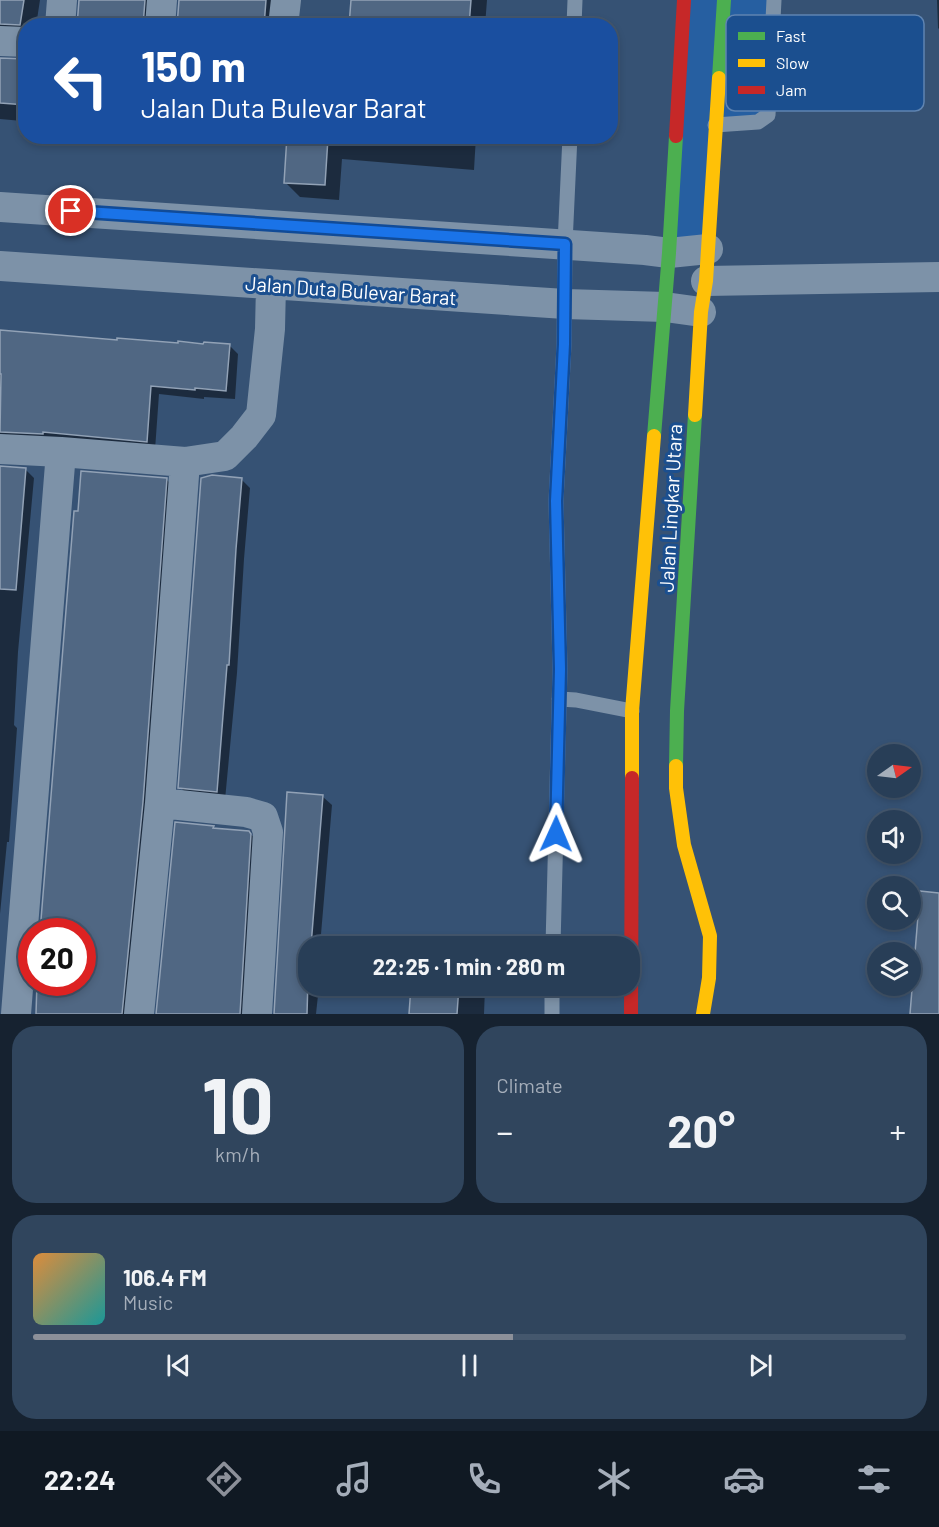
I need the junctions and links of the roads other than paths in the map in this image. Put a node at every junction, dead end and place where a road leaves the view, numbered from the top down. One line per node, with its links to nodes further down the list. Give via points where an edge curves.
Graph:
1 (62, 0): 9 (street)
2 (162, 0): 10 (street)
3 (286, 0): 11 (street)
4 (575, 0): 12 (lane)
5 (684, 0): 21 (main road, Jalan Lingkar Utara)
6 (724, 0): 16 (main road, Jalan Lingkar Utara)
7 (774, 0): 8 (lane)
8 (773, 15)
9 (61, 18)
10 (161, 18)
11 (284, 18)
12 (574, 18)
13 (0, 41): 14 (street)
14 (18, 42)
15 (768, 111): 16 (lane, via 759,122)
16 (716, 125): 20 (main road, Jalan Lingkar Utara)
17 (570, 144): 19 (lane)
18 (0, 207): 19 (street)
19 (575, 245): 21 (street); 26 (lane)
20 (708, 249): 21 (street); 24 (main road, Jalan Lingkar Utara)
21 (657, 251): 27 (main road, Jalan Lingkar Utara)
22 (0, 266): 25 (street, Jalan Duta Bulevar Barat)
23 (939, 277): 24 (street)
24 (706, 281): 28 (main road, Jalan Lingkar Utara)
25 (271, 285): 26 (street, Jalan Duta Bulevar Barat); 31 (street, via 261,415 225,456)
26 (575, 304): 27 (street, Jalan Duta Bulevar Barat); 32 (lane, via 556,501)
27 (654, 307): 28 (street, Jalan Duta Bulevar Barat); 33 (main road, Jalan Lingkar Utara)
28 (701, 312): 42 (main road, Jalan Lingkar Utara, via 672,711 684,845 710,936)
29 (0, 449): 30 (street)
30 (61, 452): 31 (street); 37 (street)
31 (185, 462): 34 (street)
32 (559, 699): 33 (lane); 35 (lane)
33 (638, 711): 41 (main road, Jalan Lingkar Utara)
34 (160, 802): 38 (street); 39 (street, via 263,817 268,832)
35 (553, 936)
36 (552, 996): 40 (lane)
37 (16, 1014)
38 (139, 1014)
39 (257, 1014)
40 (552, 1014)
41 (631, 1014)
42 (703, 1014)

